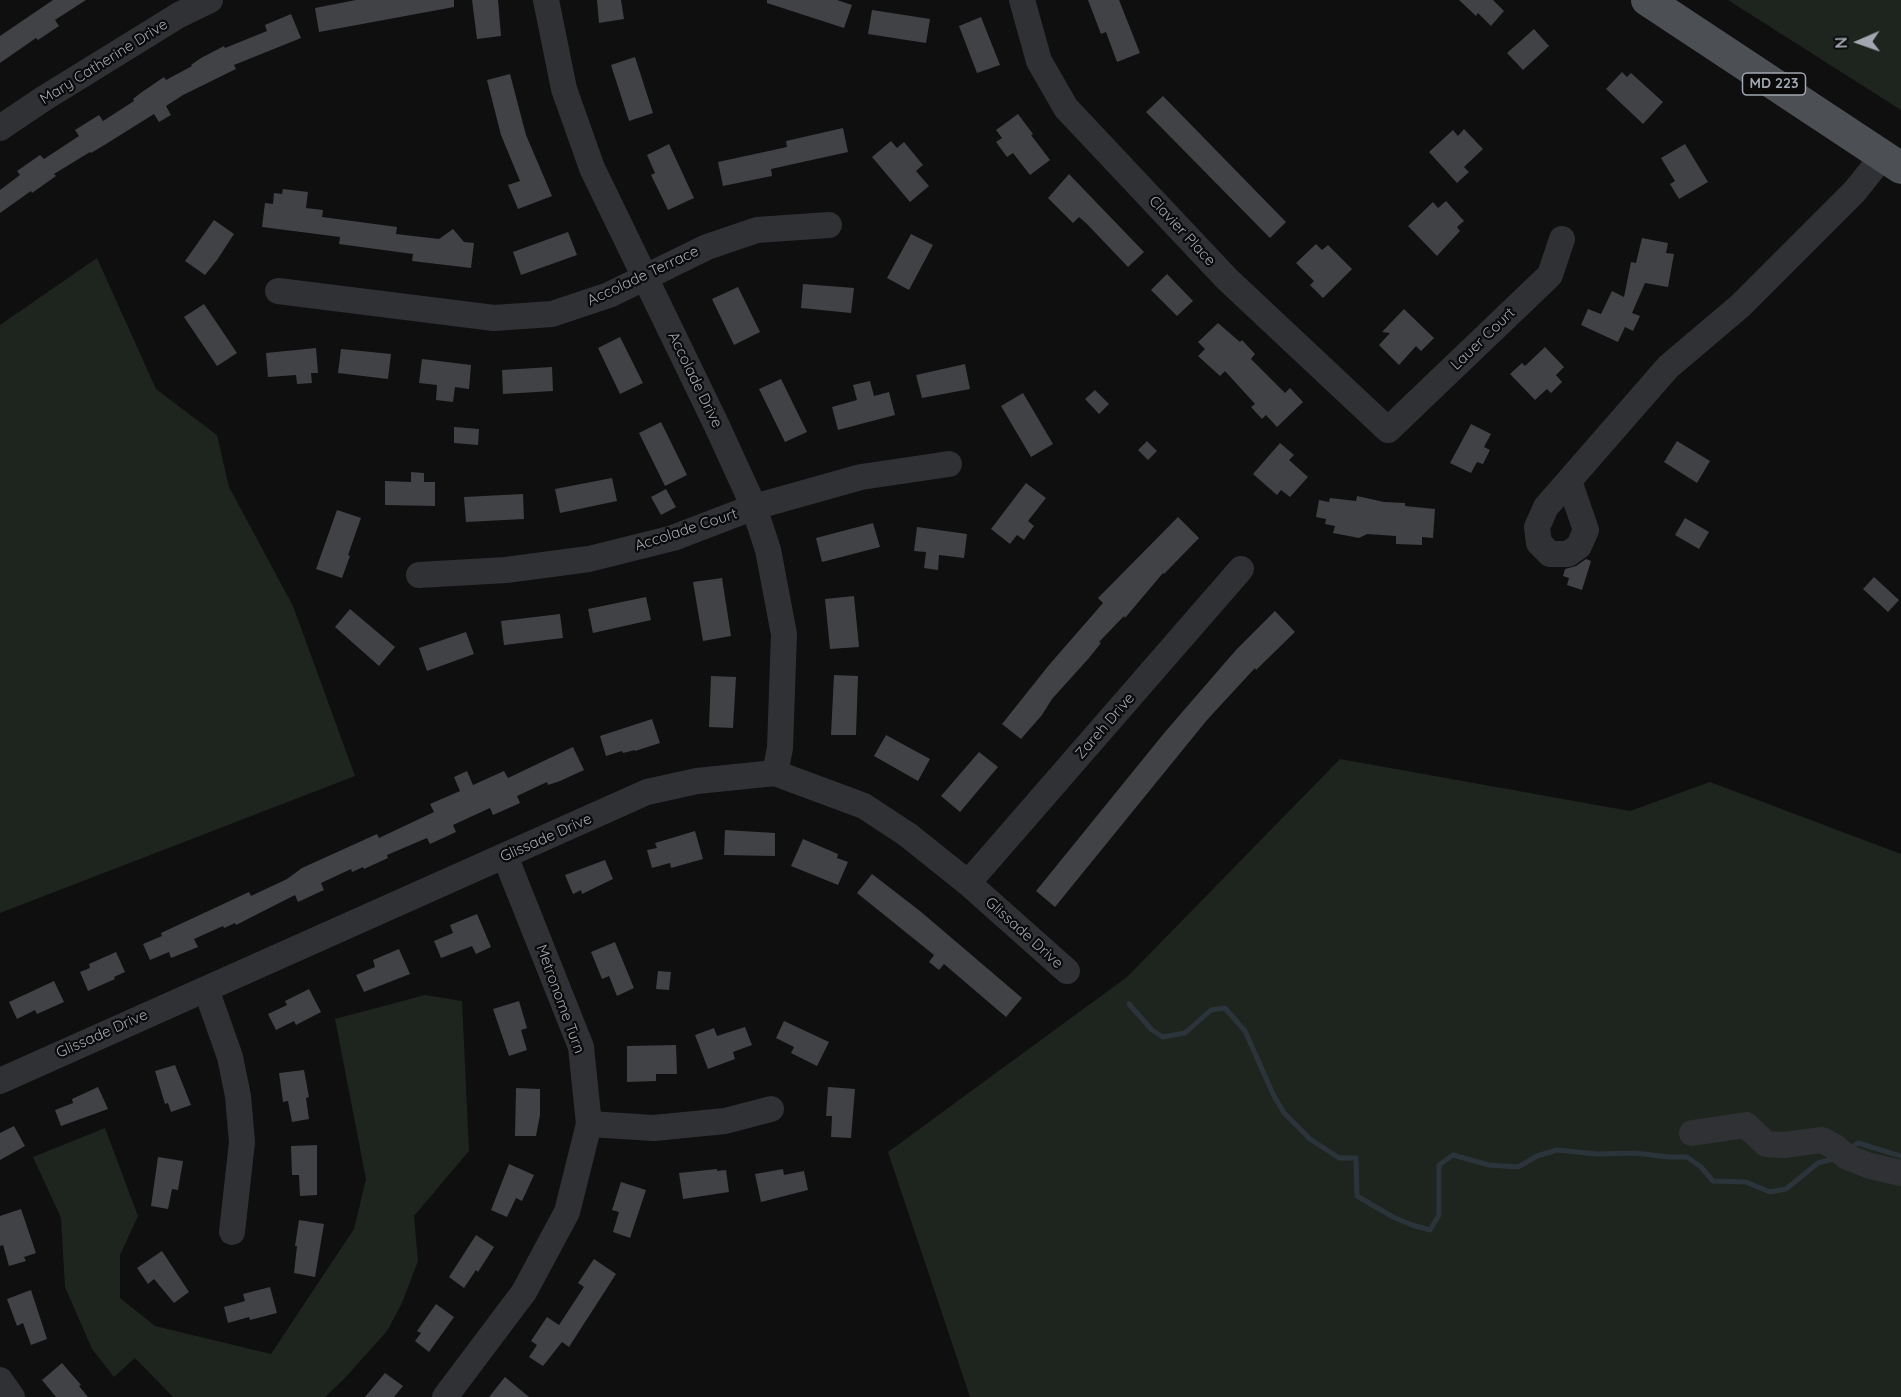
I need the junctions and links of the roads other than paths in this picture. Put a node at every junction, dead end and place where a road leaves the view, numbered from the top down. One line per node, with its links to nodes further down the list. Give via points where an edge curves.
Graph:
1 (210, 0): 5 (street, Mary Catherine Drive, via 179,15)
2 (546, 0): 9 (street, Accolade Drive, via 564,89 592,168)
3 (1022, 0): 11 (street, Clavier Place, via 1039,61 1066,108 1227,279)
4 (1647, 0): 6 (main road, MD 223)
5 (0, 128)
6 (1892, 162): 13 (street, via 1855,191 1740,306 1668,367)
7 (829, 225): 9 (street, Accolade Terrace, via 757,230 707,247)
8 (1562, 239): 11 (street, Lauer Court, via 1550,275)
9 (645, 277): 10 (street, Accolade Terrace, via 609,295 552,314 494,318); 14 (street, Accolade Drive)
10 (278, 291)
11 (1388, 430)
12 (950, 464): 14 (street, Accolade Court, via 861,477)
13 (1569, 482)
14 (754, 507): 16 (street, Accolade Court, via 673,538 589,559 506,570); 17 (street, Accolade Drive, via 768,550 784,634 780,748)
15 (1241, 569): 19 (street, Zareh Drive)
16 (419, 575)
17 (775, 774): 18 (street, Glissade Drive, via 697,781 647,792); 19 (street, Glissade Drive, via 864,806)
18 (505, 856): 21 (street, Glissade Drive); 24 (street, Metronome Turn, via 581,1047)
19 (968, 883): 20 (street, Glissade Drive)
20 (1067, 971)
21 (206, 988): 22 (street, Glissade Drive); 27 (street, via 230,1057 238,1096 242,1142)
22 (0, 1081)
23 (771, 1109): 24 (street, via 725,1121 654,1128)
24 (589, 1124): 30 (street, Metronome Turn, via 567,1212 524,1292)
25 (1692, 1133): 26 (street, via 1746,1125 1766,1144 1822,1140 1870,1167)
26 (1901, 1173)
27 (232, 1232)
28 (0, 1380): 29 (street)
29 (12, 1397)
30 (446, 1397)

